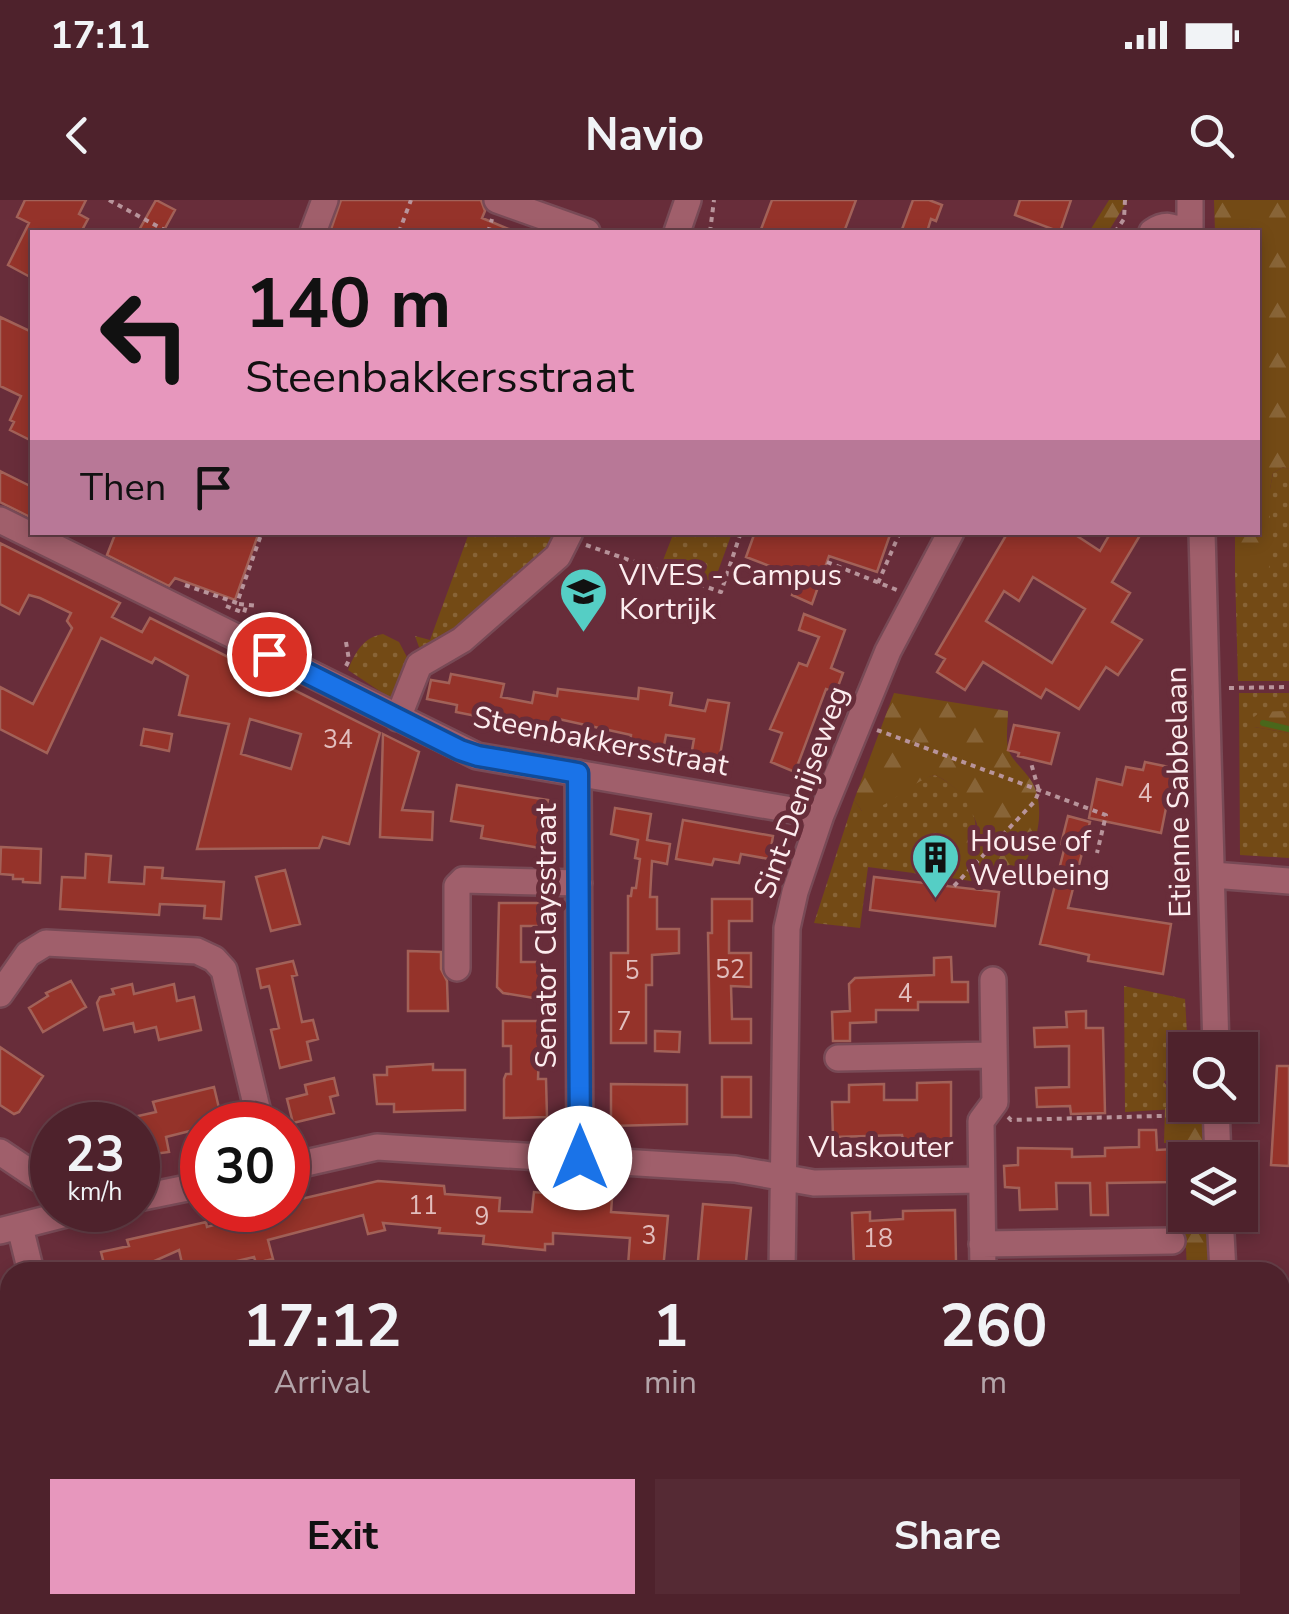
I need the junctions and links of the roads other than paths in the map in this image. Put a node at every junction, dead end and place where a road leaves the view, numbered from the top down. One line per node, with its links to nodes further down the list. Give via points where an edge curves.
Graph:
1 (325, 200): 5 (street)
2 (497, 200): 6 (street)
3 (688, 200): 7 (street)
4 (1190, 200): 10 (street)
5 (314, 230)
6 (581, 230)
7 (678, 230)
8 (1155, 230): 9 (street)
9 (1182, 230)
10 (1188, 230)
11 (0, 520): 13 (street, Steenbakkersstraat)
12 (30, 535): 17 (street, Steenbakkersstraat)
13 (30, 535)
14 (569, 535): 17 (street, via 558,556 462,640 419,665)
15 (949, 535): 19 (street, Sint-Denijseweg, via 888,650)
16 (1202, 535): 20 (street, Etienne Sabbelaan)
17 (398, 718): 18 (street, Steenbakkersstraat, via 478,756)
18 (578, 773): 19 (street, Steenbakkersstraat); 22 (street, Senator Claysstraat)
19 (821, 815): 34 (street, Sint-Denijseweg, via 787,928)
20 (1213, 875): 21 (street); 26 (street, Etienne Sabbelaan)
21 (1289, 880)
22 (579, 882): 23 (street, via 463,880 457,886); 31 (street, Senator Claysstraat)
23 (457, 968)
24 (993, 980): 27 (street, Vlaskouter)
25 (0, 994): 29 (street, via 28,954 46,943 197,951 224,970)
26 (1216, 1032)
27 (994, 1056): 28 (street); 35 (street, Vlaskouter, via 995,1102 982,1121)
28 (838, 1058)
29 (256, 1102)
30 (0, 1152): 33 (street)
31 (580, 1158): 32 (street, Vlaskouter, via 377,1147); 34 (street, Vlaskouter)
32 (310, 1162)
33 (30, 1172)
34 (782, 1178): 35 (street, Vlaskouter); 41 (street, Sint-Denijseweg)
35 (980, 1180): 39 (street, Vlaskouter)
36 (10, 1229): 40 (street)
37 (1221, 1232): 43 (street)
38 (1172, 1241): 39 (street)
39 (982, 1244): 42 (street, Vlaskouter)
40 (26, 1262)
41 (782, 1262)
42 (982, 1262)
43 (1222, 1262)

